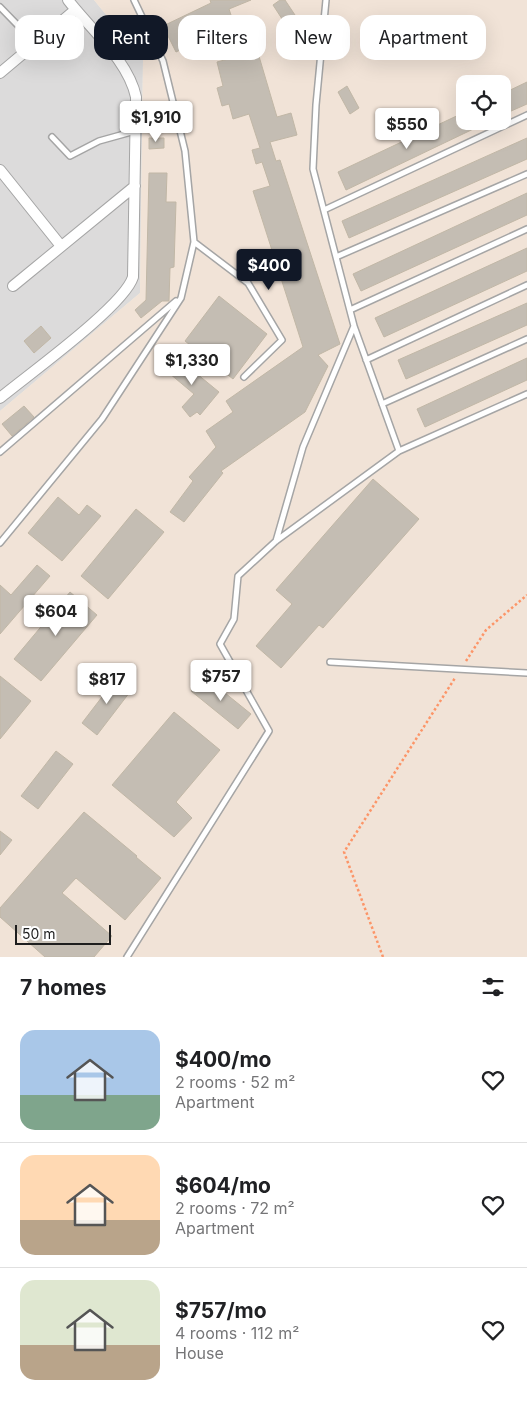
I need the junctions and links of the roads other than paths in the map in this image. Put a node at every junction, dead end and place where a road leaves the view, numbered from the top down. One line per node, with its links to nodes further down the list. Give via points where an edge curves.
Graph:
1 (68, 0): 5 (street)
2 (134, 0): 18 (lane, via 163,60 185,151)
3 (326, 0): 16 (lane, via 313,169)
4 (0, 7): 7 (lane)
5 (75, 10): 6 (street); 11 (street, via 130,78 136,97)
6 (69, 15)
7 (15, 23)
8 (16, 60): 9 (street)
9 (0, 73)
10 (527, 115): 16 (lane)
11 (135, 131): 12 (lane, via 99,141 70,156); 15 (street)
12 (52, 136)
13 (0, 170): 19 (street)
14 (527, 174): 20 (lane)
15 (135, 186): 19 (street); 30 (street, via 133,276 130,285 115,304)
16 (324, 210): 20 (lane)
17 (527, 229): 24 (lane)
18 (194, 242): 23 (lane); 28 (lane, via 248,283 282,340)
19 (61, 246): 22 (street)
20 (336, 257): 24 (lane)
21 (527, 285): 27 (lane)
22 (13, 286)
23 (181, 298): 33 (lane); 35 (lane, via 102,419)
24 (350, 310): 25 (lane)
25 (354, 326): 27 (lane); 34 (lane, via 303,447)
26 (527, 339): 31 (lane)
27 (366, 360): 31 (lane)
28 (244, 377)
29 (527, 394): 32 (lane)
30 (0, 398)
31 (382, 404): 32 (lane)
32 (399, 451): 34 (lane)
33 (0, 452)
34 (276, 541): 38 (lane, via 238,576 234,619 220,644 269,731)
35 (0, 543)
36 (330, 662): 37 (lane)
37 (527, 673)
38 (127, 957)

